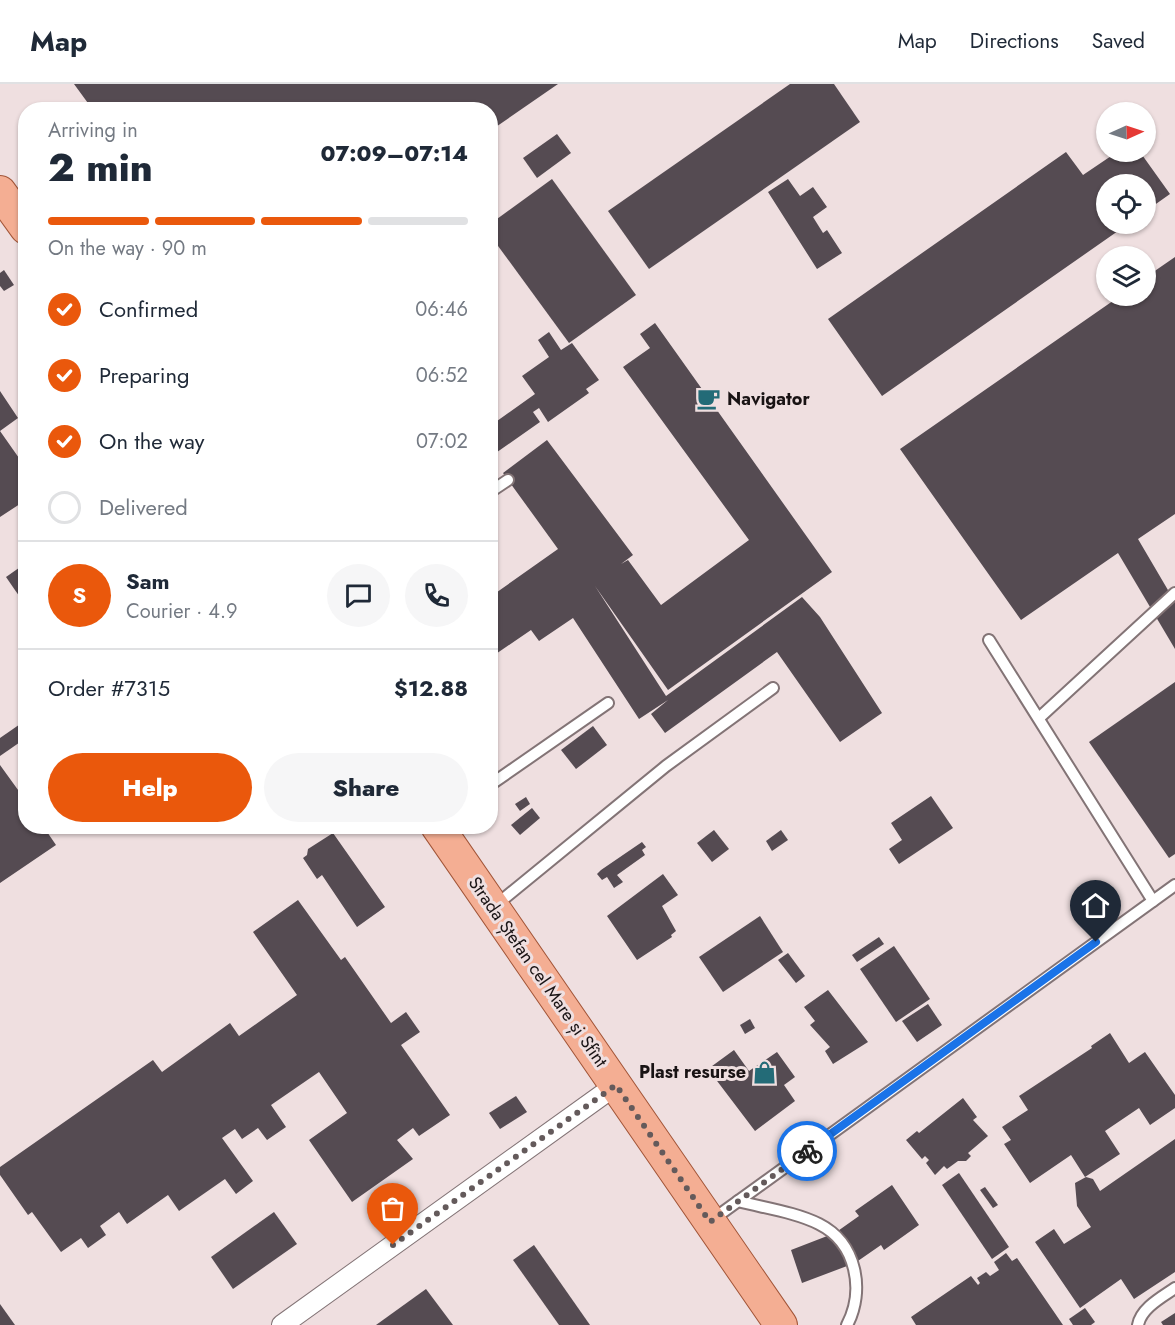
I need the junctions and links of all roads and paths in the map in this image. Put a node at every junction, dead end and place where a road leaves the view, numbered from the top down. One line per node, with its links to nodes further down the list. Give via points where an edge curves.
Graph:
1 (0, 192): 2 (main road)
2 (18, 217)
3 (508, 480): 4 (lane)
4 (498, 487)
5 (1175, 593): 9 (lane)
6 (989, 640): 9 (lane)
7 (773, 688): 14 (lane, via 666,766)
8 (608, 703): 10 (lane)
9 (1039, 718): 13 (lane)
10 (498, 779)
11 (443, 834): 14 (main road, Strada Ștefan cel Mare și Sfînt)
12 (1175, 885): 13 (lane)
13 (1153, 901): 16 (lane)
14 (494, 908): 15 (main road, Strada Ștefan cel Mare și Sfînt)
15 (616, 1085): 17 (main road, Strada Ștefan cel Mare și Sfînt); 19 (street)
16 (738, 1201): 17 (lane); 21 (lane, via 819,1224 844,1246 855,1271 857,1292 855,1311)
17 (710, 1222): 20 (main road, Strada Ștefan cel Mare și Sfînt)
18 (1175, 1288): 22 (lane, via 1139,1318)
19 (282, 1325)
20 (781, 1325)
21 (847, 1325)
22 (1138, 1325)

